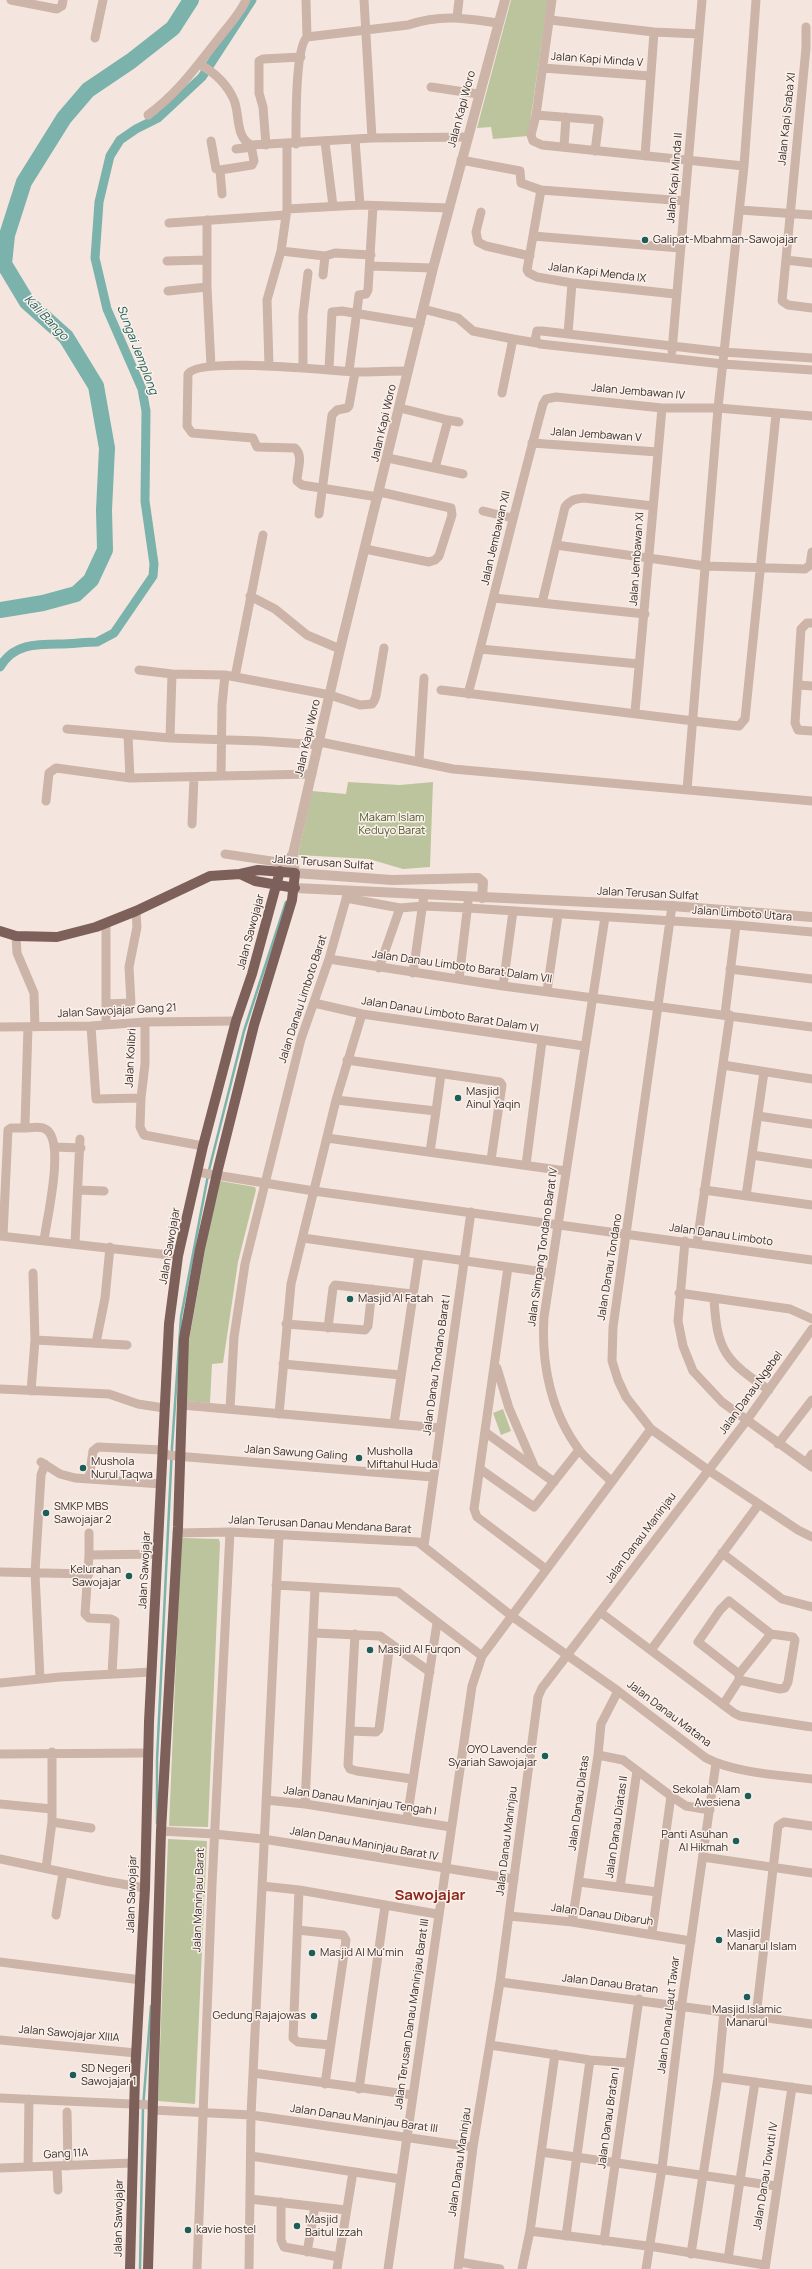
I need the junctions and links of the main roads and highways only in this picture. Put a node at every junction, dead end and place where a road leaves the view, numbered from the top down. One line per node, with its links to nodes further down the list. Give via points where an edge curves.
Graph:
1 (290, 865): 2 (main road, Jalan Terusan Sulfat); 3 (main road, Jalan Kapi Woro); 4 (main road, Jalan Kapi Woro)
2 (240, 874): 3 (main road, Jalan Terusan Sulfat); 5 (main road, Jalan Terusan Sulfat, via 204,877 136,912 57,937 16,936)
3 (276, 886): 4 (main road, Jalan Terusan Sulfat); 6 (main road, Jalan Sawojajar, via 252,974 236,1020 203,1146)
4 (295, 888): 6 (main road, Jalan Sawojajar)
5 (0, 931)
6 (207, 1174): 7 (main road, Jalan Sawojajar, via 199,1256); 7 (main road, Jalan Sawojajar, via 178,1256 169,1324)
7 (175, 1385): 8 (main road, Jalan Sawojajar, via 182,1405); 8 (main road, Jalan Sawojajar, via 164,1408 165,1452 161,1484)
8 (170, 1528): 9 (main road, Jalan Sawojajar); 9 (main road, Jalan Sawojajar, via 158,1554 151,1672)
9 (158, 1723): 10 (main road, Jalan Sawojajar, via 148,1754); 11 (main road, Jalan Sawojajar, via 161,1831)
10 (129, 2269)
11 (148, 2269)

